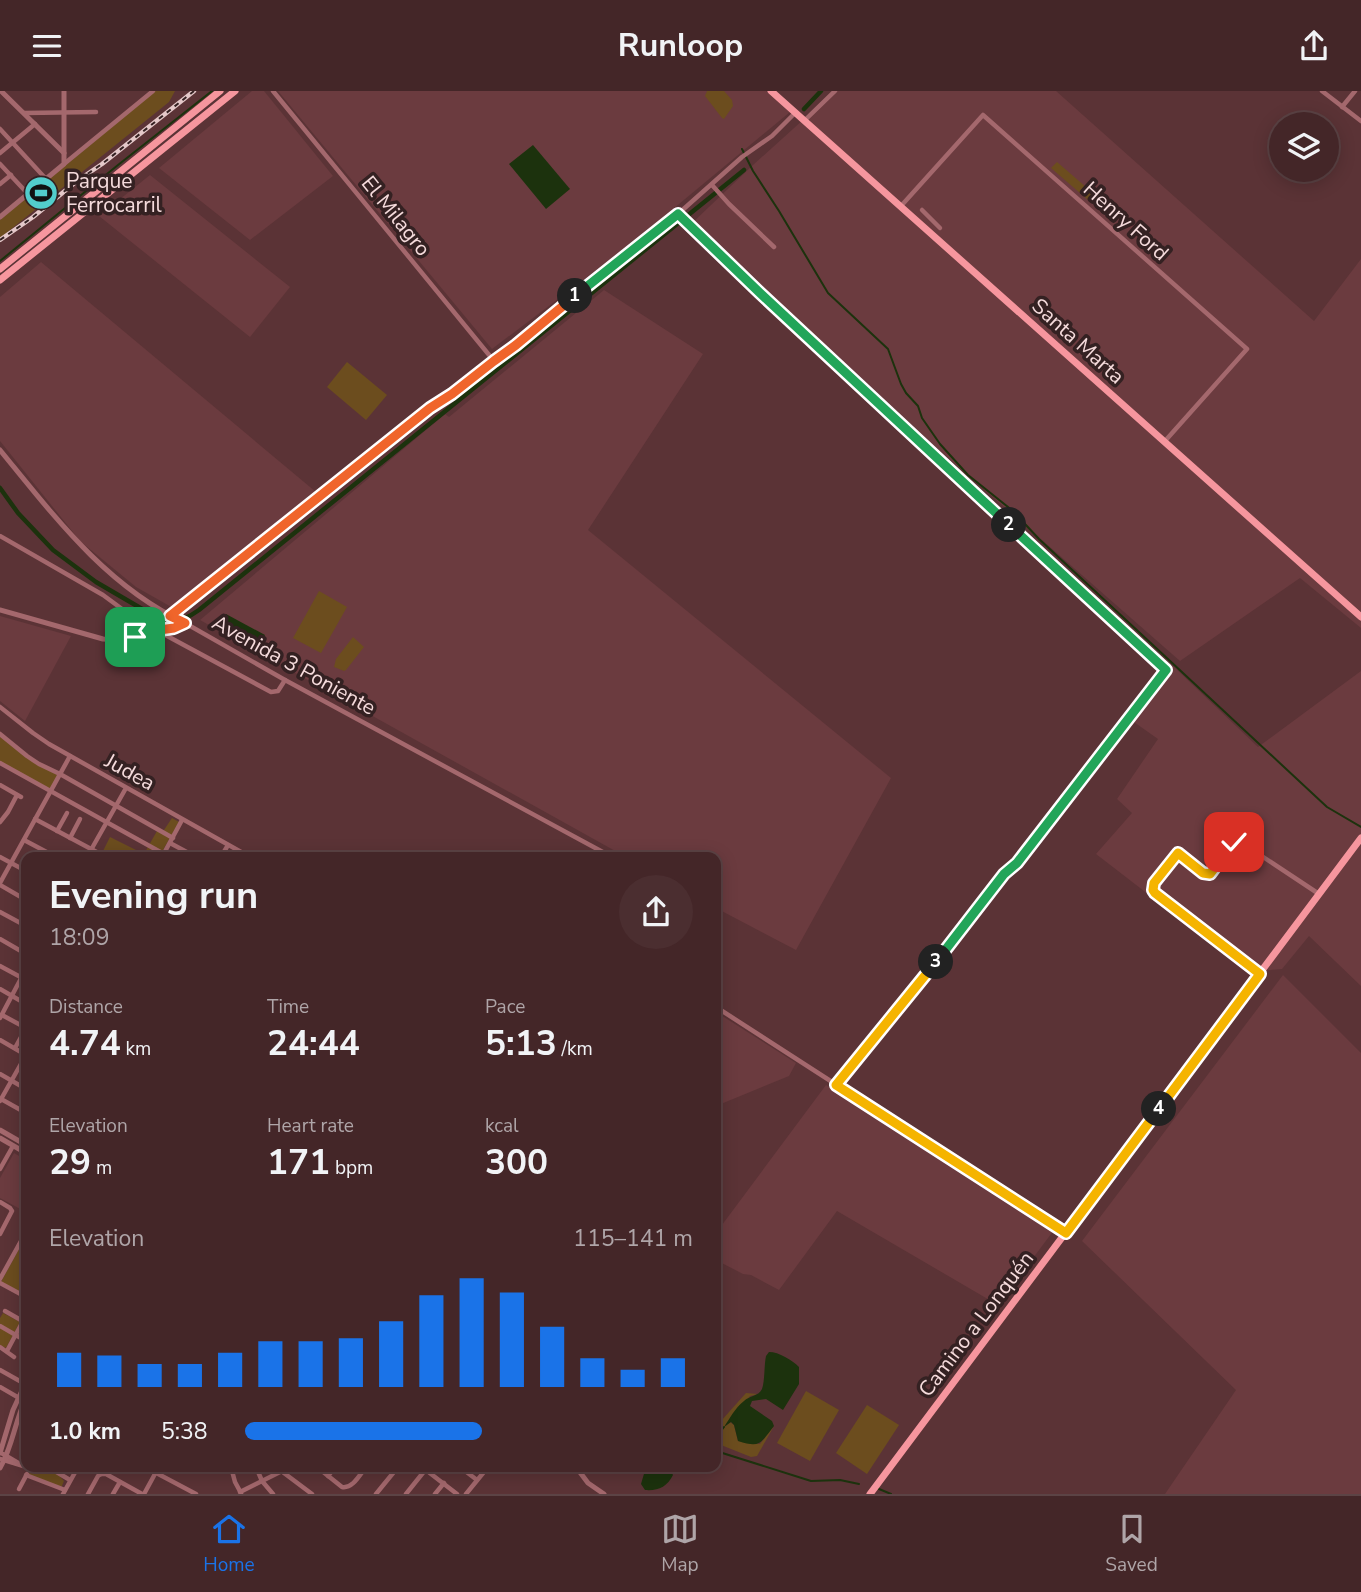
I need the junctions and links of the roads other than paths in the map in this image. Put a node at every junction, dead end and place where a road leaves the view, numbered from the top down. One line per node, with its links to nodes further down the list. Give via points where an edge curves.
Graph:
1 (1, 91): 15 (street)
2 (64, 91): 16 (street)
3 (152, 91): 30 (street)
4 (220, 91): 11 (main road)
5 (235, 91): 12 (main road)
6 (273, 91): 45 (street, El Milagro)
7 (771, 91): 17 (main road, Santa Marta)
8 (835, 91): 18 (street)
9 (1322, 91): 13 (street)
10 (1355, 91): 13 (street)
11 (212, 97): 12 (main road); 25 (main road)
12 (218, 104): 28 (main road)
13 (1342, 107): 19 (street)
14 (96, 112): 16 (street)
15 (24, 113): 16 (street); 20 (street)
16 (64, 113): 23 (street)
17 (795, 113): 18 (main road, Santa Marta); 35 (street)
18 (804, 121): 37 (main road, Santa Marta)
19 (1361, 121)
20 (35, 124): 22 (street); 24 (street)
21 (0, 129): 24 (street)
22 (50, 139): 23 (street); 27 (street)
23 (64, 139): 27 (street)
24 (12, 143): 26 (street); 33 (street)
25 (146, 150): 28 (main road); 32 (main road)
26 (0, 153)
27 (64, 153): 30 (street)
28 (152, 157): 32 (main road)
29 (0, 164): 31 (street)
30 (64, 164): 33 (street)
31 (11, 175): 34 (street); 36 (street)
32 (119, 178): 43 (main road); 44 (main road)
33 (46, 179): 36 (street)
34 (0, 184)
35 (712, 185): 39 (street); 42 (street)
36 (28, 194): 40 (street)
37 (901, 206): 46 (main road, Santa Marta); 46 (street, Henry Ford, via 983,115 1247,349)
38 (922, 210): 41 (street)
39 (680, 216): 45 (street); 114 (street, via 1166,670)
40 (0, 217)
41 (940, 228)
42 (774, 247)
43 (0, 269)
44 (0, 280)
45 (494, 361): 51 (street, via 430,408)
46 (1164, 442): 50 (main road, Santa Marta)
47 (0, 450): 51 (street, Avenida 3 Poniente, via 90,555 134,593)
48 (0, 536): 52 (street)
49 (0, 610): 52 (street, via 103,639 137,640)
50 (1361, 617)
51 (178, 620): 52 (street, via 179,627); 53 (street, Avenida 3 Poniente)
52 (162, 631): 53 (street, via 271,692 278,691)
53 (285, 680): 86 (street, Avenida 3 Poniente)
54 (0, 707): 56 (street, Judea)
55 (0, 734): 58 (street, via 27,757)
56 (70, 756): 58 (street); 60 (street, Judea)
57 (0, 763): 61 (street)
58 (60, 774): 61 (street); 62 (street)
59 (0, 785): 64 (street, via 19,796)
60 (126, 787): 62 (street); 68 (street, Judea)
61 (50, 791): 66 (street); 70 (street)
62 (116, 806): 70 (street); 73 (street)
63 (0, 807): 64 (street)
64 (8, 812): 69 (street)
65 (67, 813): 71 (street)
66 (35, 819): 71 (street); 75 (street)
67 (80, 819): 72 (street)
68 (182, 820): 73 (street); 77 (street, Judea)
69 (0, 822)
70 (107, 822): 78 (street); 81 (street)
71 (57, 831): 72 (street)
72 (70, 838): 78 (street)
73 (173, 838): 76 (street)
74 (1361, 838): 91 (main road, Camino a Lonquén)
75 (24, 840): 79 (street); 88 (street)
76 (170, 843): 82 (street); 83 (street)
77 (228, 845): 84 (street); 85 (street, Judea)
78 (92, 850): 80 (street)
79 (47, 852)
80 (96, 852)
81 (156, 852)
82 (165, 852)
83 (187, 852)
84 (224, 852)
85 (241, 852)
86 (603, 852)
87 (0, 857): 88 (street)
88 (11, 863): 89 (street); 90 (street)
89 (21, 868)
90 (0, 884): 92 (street)
91 (1319, 894): 98 (main road, Camino a Lonquén); 98 (street, via 1239,841 1232,843 1210,874 1178,853 1154,883 1153,890)
92 (21, 897)
93 (0, 912): 94 (street)
94 (21, 923)
95 (0, 939): 96 (street)
96 (21, 951)
97 (0, 966): 99 (street)
98 (1260, 974): 125 (main road, Camino a Lonquén)
99 (21, 977)
100 (21, 983): 102 (street)
101 (0, 989): 102 (street)
102 (12, 996): 103 (street); 105 (street)
103 (21, 1001)
104 (721, 1010): 114 (street)
105 (1, 1015): 106 (street)
106 (21, 1025)
107 (21, 1037): 109 (street)
108 (0, 1040): 109 (street)
109 (15, 1048): 110 (street)
110 (21, 1052)
111 (21, 1064): 113 (street)
112 (0, 1074): 113 (street)
113 (12, 1080): 115 (street); 116 (street)
114 (836, 1085): 125 (street)
115 (21, 1086)
116 (0, 1100): 117 (street)
117 (21, 1110)
118 (0, 1130): 120 (street)
119 (0, 1138): 120 (street)
120 (15, 1142): 121 (street); 122 (street); 123 (street)
121 (21, 1144)
122 (21, 1148)
123 (0, 1169)
124 (0, 1202): 126 (street, via 12,1211)
125 (1066, 1233): 190 (main road, Camino a Lonquén)
126 (0, 1234)
127 (21, 1241): 128 (street)
128 (19, 1245): 129 (street)
129 (0, 1281): 130 (street)
130 (21, 1294)
131 (5, 1311): 132 (street)
132 (21, 1320)
133 (0, 1326): 135 (street)
134 (21, 1328): 135 (street)
135 (16, 1335): 136 (street); 138 (street)
136 (21, 1338)
137 (0, 1347): 138 (street)
138 (7, 1351): 139 (street)
139 (14, 1357)
140 (0, 1370): 141 (street)
141 (21, 1380)
142 (0, 1387): 144 (street)
143 (21, 1392): 144 (street)
144 (18, 1397): 145 (street); 147 (street)
145 (21, 1398)
146 (21, 1410): 147 (street)
147 (2, 1456): 148 (street); 149 (street)
148 (21, 1464)
149 (0, 1468)
150 (27, 1472): 168 (street)
151 (56, 1472): 170 (street)
152 (75, 1472): 170 (street)
153 (156, 1472): 180 (street); 181 (street)
154 (232, 1472): 177 (street)
155 (258, 1472): 172 (street)
156 (280, 1472): 172 (street)
157 (283, 1472): 183 (street)
158 (323, 1472): 169 (street)
159 (331, 1472): 169 (street)
160 (362, 1472): 169 (street, via 346,1488)
161 (394, 1472): 184 (street)
162 (421, 1472): 185 (street)
163 (429, 1472): 174 (street)
164 (467, 1472): 171 (street)
165 (484, 1472): 171 (street)
166 (580, 1472): 189 (street)
167 (101, 1474): 173 (street); 178 (street)
168 (26, 1475): 175 (street); 176 (street)
169 (328, 1476)
170 (70, 1480): 176 (street)
171 (477, 1480): 188 (street)
172 (262, 1481): 177 (street); 182 (street)
173 (120, 1482): 179 (street); 180 (street)
174 (443, 1483): 186 (street); 187 (street)
175 (19, 1489)
176 (64, 1492)
177 (241, 1493)
178 (88, 1494)
179 (113, 1494)
180 (143, 1494)
181 (196, 1494)
182 (274, 1494)
183 (312, 1494)
184 (376, 1494)
185 (406, 1494)
186 (435, 1494)
187 (457, 1494)
188 (466, 1494)
189 (604, 1494)
190 (870, 1494)

